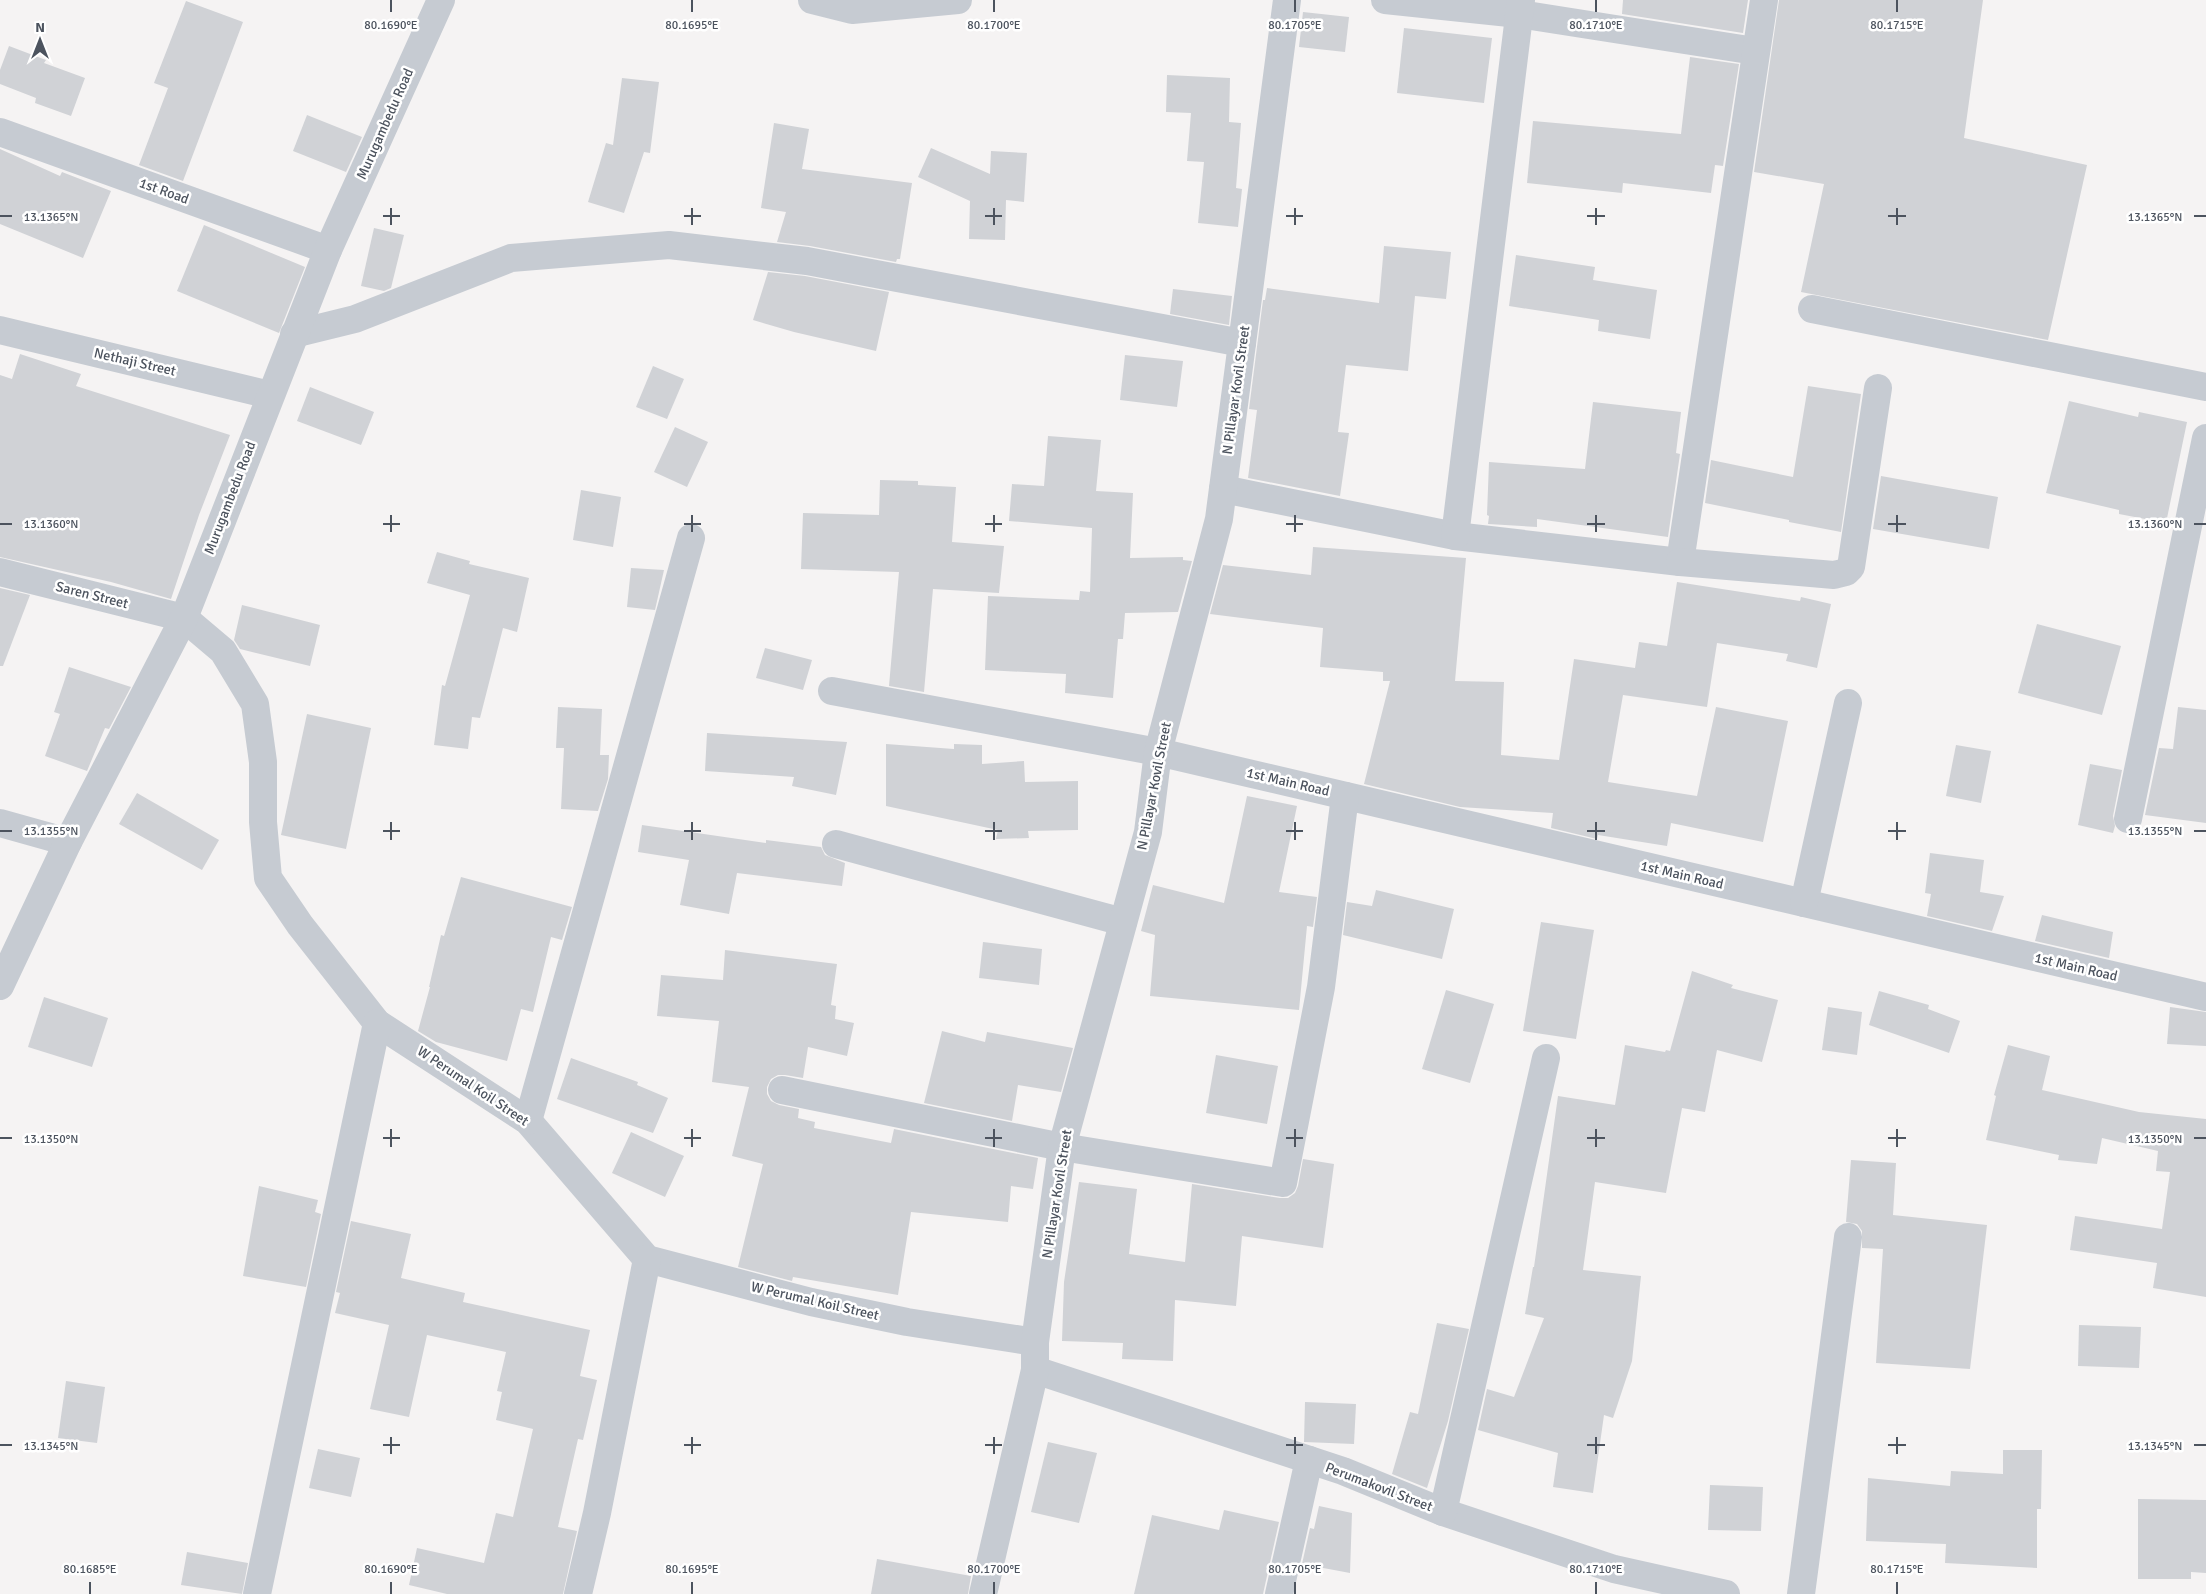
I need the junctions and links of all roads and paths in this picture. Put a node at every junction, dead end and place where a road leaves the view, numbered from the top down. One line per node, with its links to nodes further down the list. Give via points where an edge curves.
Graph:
1 (441, 0): 10 (street, Murugambedu Road)
2 (812, 0): 3 (street, via 852,10)
3 (958, 0)
4 (1287, 0): 14 (street, N Pillayar Kovil Street)
5 (1385, 0): 7 (street)
6 (1764, 0): 8 (street)
7 (1520, 7): 8 (street); 20 (street)
8 (1755, 51): 22 (street)
9 (0, 132): 10 (street, 1st Road)
10 (328, 250): 13 (street, Murugambedu Road)
11 (1812, 309): 15 (street)
12 (0, 330): 17 (street, Nethaji Street)
13 (294, 334): 14 (street, via 355,319 511,258 669,245 808,261); 17 (street, Murugambedu Road)
14 (1242, 343): 19 (street, N Pillayar Kovil Street)
15 (2206, 387)
16 (1878, 388): 22 (street, via 1851,567 1846,572 1834,575)
17 (270, 395): 24 (street, Murugambedu Road)
18 (2206, 438): 29 (street)
19 (1223, 489): 20 (street); 27 (street, N Pillayar Kovil Street, via 1219,519)
20 (1456, 536): 22 (street)
21 (691, 538): 40 (street)
22 (1680, 562)
23 (0, 572): 24 (street, Saren Street)
24 (184, 618): 31 (street, Murugambedu Road); 37 (street, W Perumal Koil Street, via 223,652 255,704 263,762 263,822 268,878 300,925)
25 (832, 691): 27 (street, 1st Main Road)
26 (1848, 703): 33 (street)
27 (1158, 752): 28 (street, 1st Main Road); 34 (street, N Pillayar Kovil Street, via 1148,832)
28 (1345, 796): 33 (street, 1st Main Road); 41 (street, via 1321,987 1283,1183)
29 (2128, 819)
30 (0, 823): 31 (street)
31 (68, 842): 35 (street, Murugambedu Road)
32 (836, 844): 34 (street)
33 (1804, 903): 36 (street, 1st Main Road)
34 (1123, 922): 41 (street, N Pillayar Kovil Street)
35 (0, 986)
36 (2206, 997)
37 (377, 1023): 40 (street, W Perumal Koil Street); 49 (street)
38 (1546, 1058): 47 (street)
39 (782, 1090): 41 (street)
40 (528, 1121): 43 (street, W Perumal Koil Street)
41 (1062, 1147): 44 (street, N Pillayar Kovil Street)
42 (1848, 1237): 54 (street)
43 (647, 1259): 44 (street, W Perumal Koil Street, via 811,1302 908,1322); 50 (street)
44 (1034, 1342): 45 (street, N Pillayar Kovil Street)
45 (1034, 1370): 46 (street, Perumakovil Street); 51 (street, N Pillayar Kovil Street)
46 (1309, 1460): 47 (street, Perumakovil Street); 52 (street)
47 (1443, 1512): 48 (street, Perumakovil Street, via 1614,1569)
48 (1634, 1584): 53 (street, Perumakovil Street)
49 (257, 1594)
50 (578, 1594)
51 (984, 1594)
52 (1279, 1594)
53 (1726, 1594)
54 (1802, 1594)

